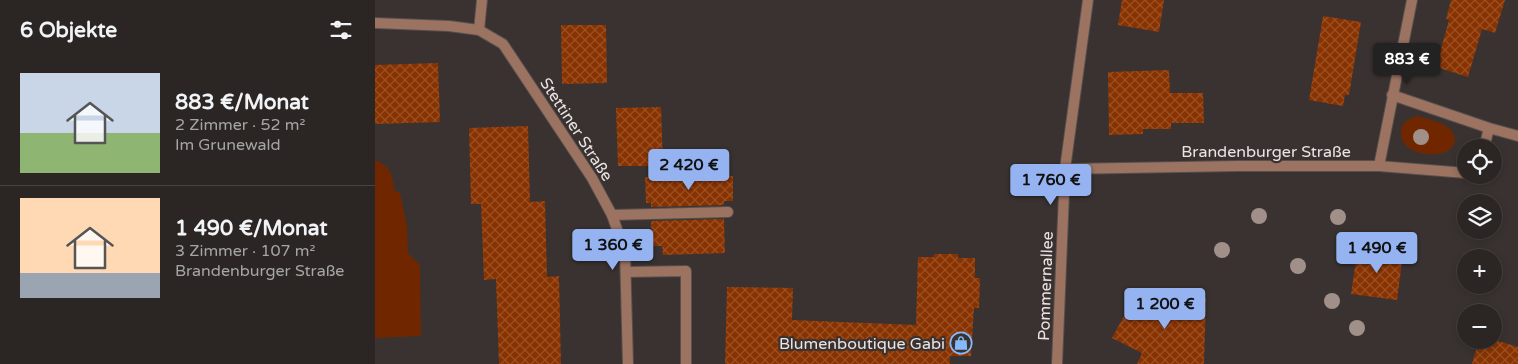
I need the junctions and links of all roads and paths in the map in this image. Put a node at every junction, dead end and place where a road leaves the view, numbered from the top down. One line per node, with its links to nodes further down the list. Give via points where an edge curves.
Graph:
1 (482, 0): 5 (street)
2 (1088, 0): 11 (street, Pommernallee)
3 (1412, 0): 6 (street)
4 (375, 23): 5 (street, Stettiner Straße)
5 (479, 30): 14 (street, Stettiner Straße, via 503,44 592,178)
6 (1392, 95): 7 (street); 10 (street)
7 (1489, 128): 8 (street); 9 (street)
8 (1518, 136)
9 (1486, 139)
10 (1379, 166): 11 (street, Brandenburger Straße); 12 (street, Brandenburger Straße)
11 (1065, 169): 18 (street, Pommernallee)
12 (1457, 172)
13 (729, 212): 14 (street)
14 (612, 215): 15 (street, Stettiner Straße, via 625,252)
15 (626, 272): 16 (street, Stettiner Straße); 17 (street, via 685,271)
16 (628, 364)
17 (686, 364)
18 (1057, 364)

